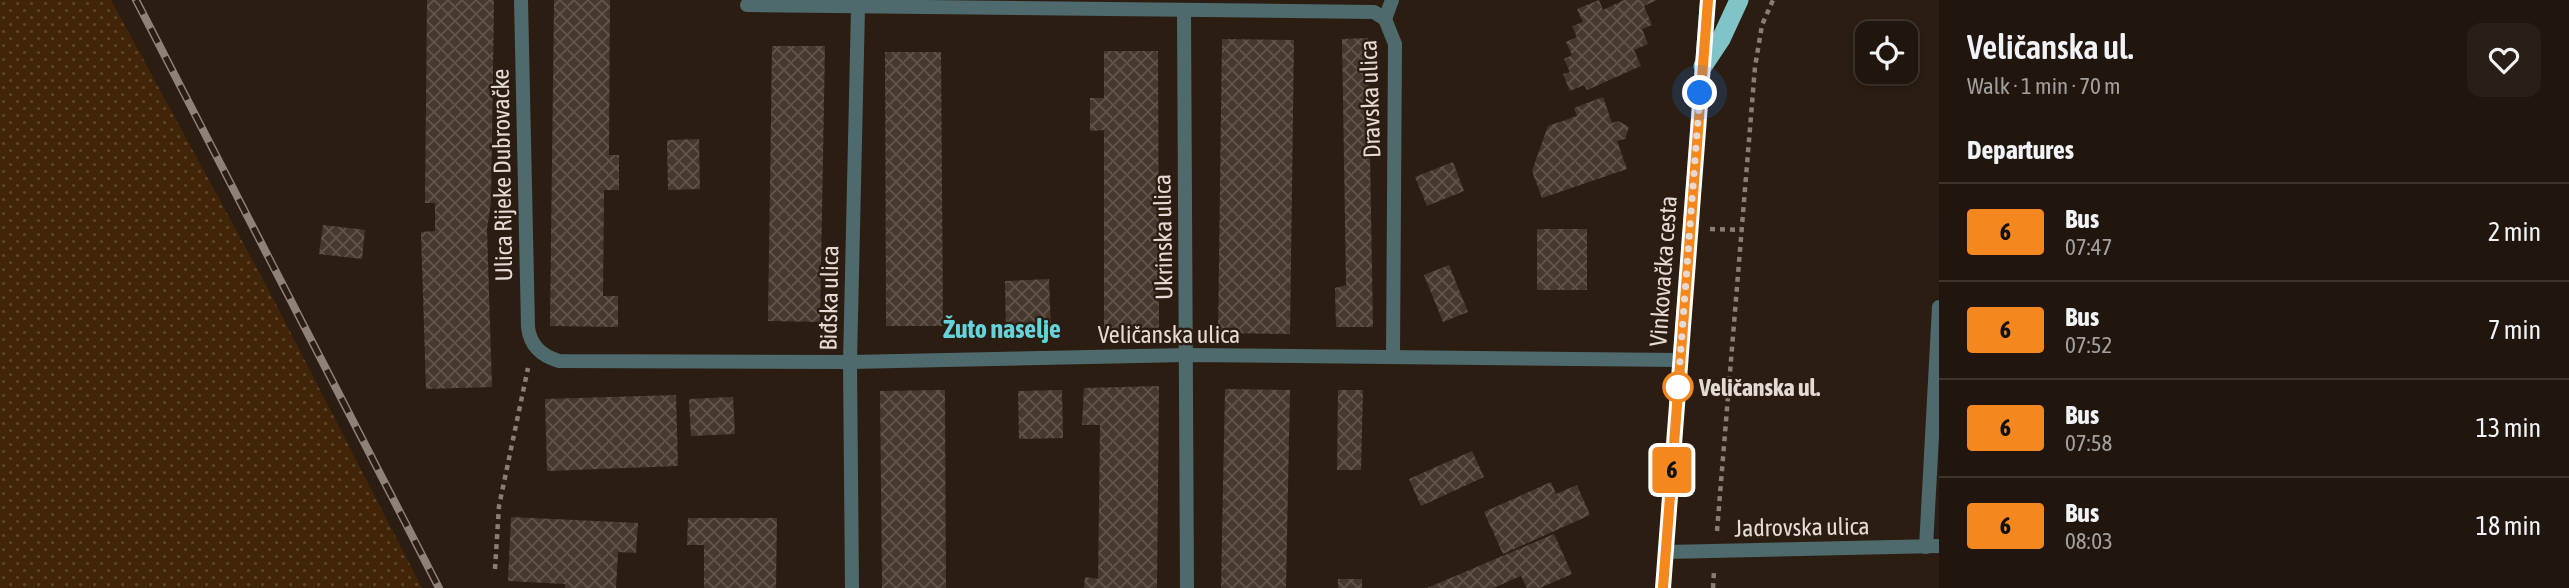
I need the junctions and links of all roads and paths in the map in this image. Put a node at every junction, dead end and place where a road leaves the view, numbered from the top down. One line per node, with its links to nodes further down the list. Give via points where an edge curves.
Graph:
1 (522, 0): 12 (street, Ulica Rijeke Dubrovačke, via 528,327)
2 (1392, 0): 9 (street)
3 (1707, 0): 10 (main road, Vinkovačka cesta)
4 (1739, 0): 10 (highway)
5 (1773, 0): 19 (path, via 1762,25 1755,68)
6 (747, 5): 7 (street, Dravska ulica)
7 (858, 8): 8 (street, Dravska ulica); 16 (street, Biđska ulica)
8 (1184, 11): 9 (street, Dravska ulica, via 1374,12); 13 (street, Ukrinska ulica)
9 (1385, 19): 14 (street, Dravska ulica, via 1395,44)
10 (1703, 66): 15 (main road, Vinkovačka cesta)
11 (1939, 307): 17 (street)
12 (536, 347): 16 (street, Veličanska ulica, via 544,356 559,360); 20 (path, via 524,379 499,506)
13 (1187, 355): 14 (street, Veličanska ulica); 16 (street, Veličanska ulica); 22 (street, Ukrinska ulica)
14 (1393, 357): 15 (street, Veličanska ulica)
15 (1680, 360): 18 (main road, Vinkovačka cesta)
16 (850, 362): 21 (street, Biđska ulica)
17 (1932, 546): 19 (street, Jadrovska ulica)
18 (1666, 552): 19 (street, Jadrovska ulica); 23 (main road, Vinkovačka cesta)
19 (1716, 552)
20 (495, 569)
21 (852, 588)
22 (1187, 588)
23 (1663, 588)

